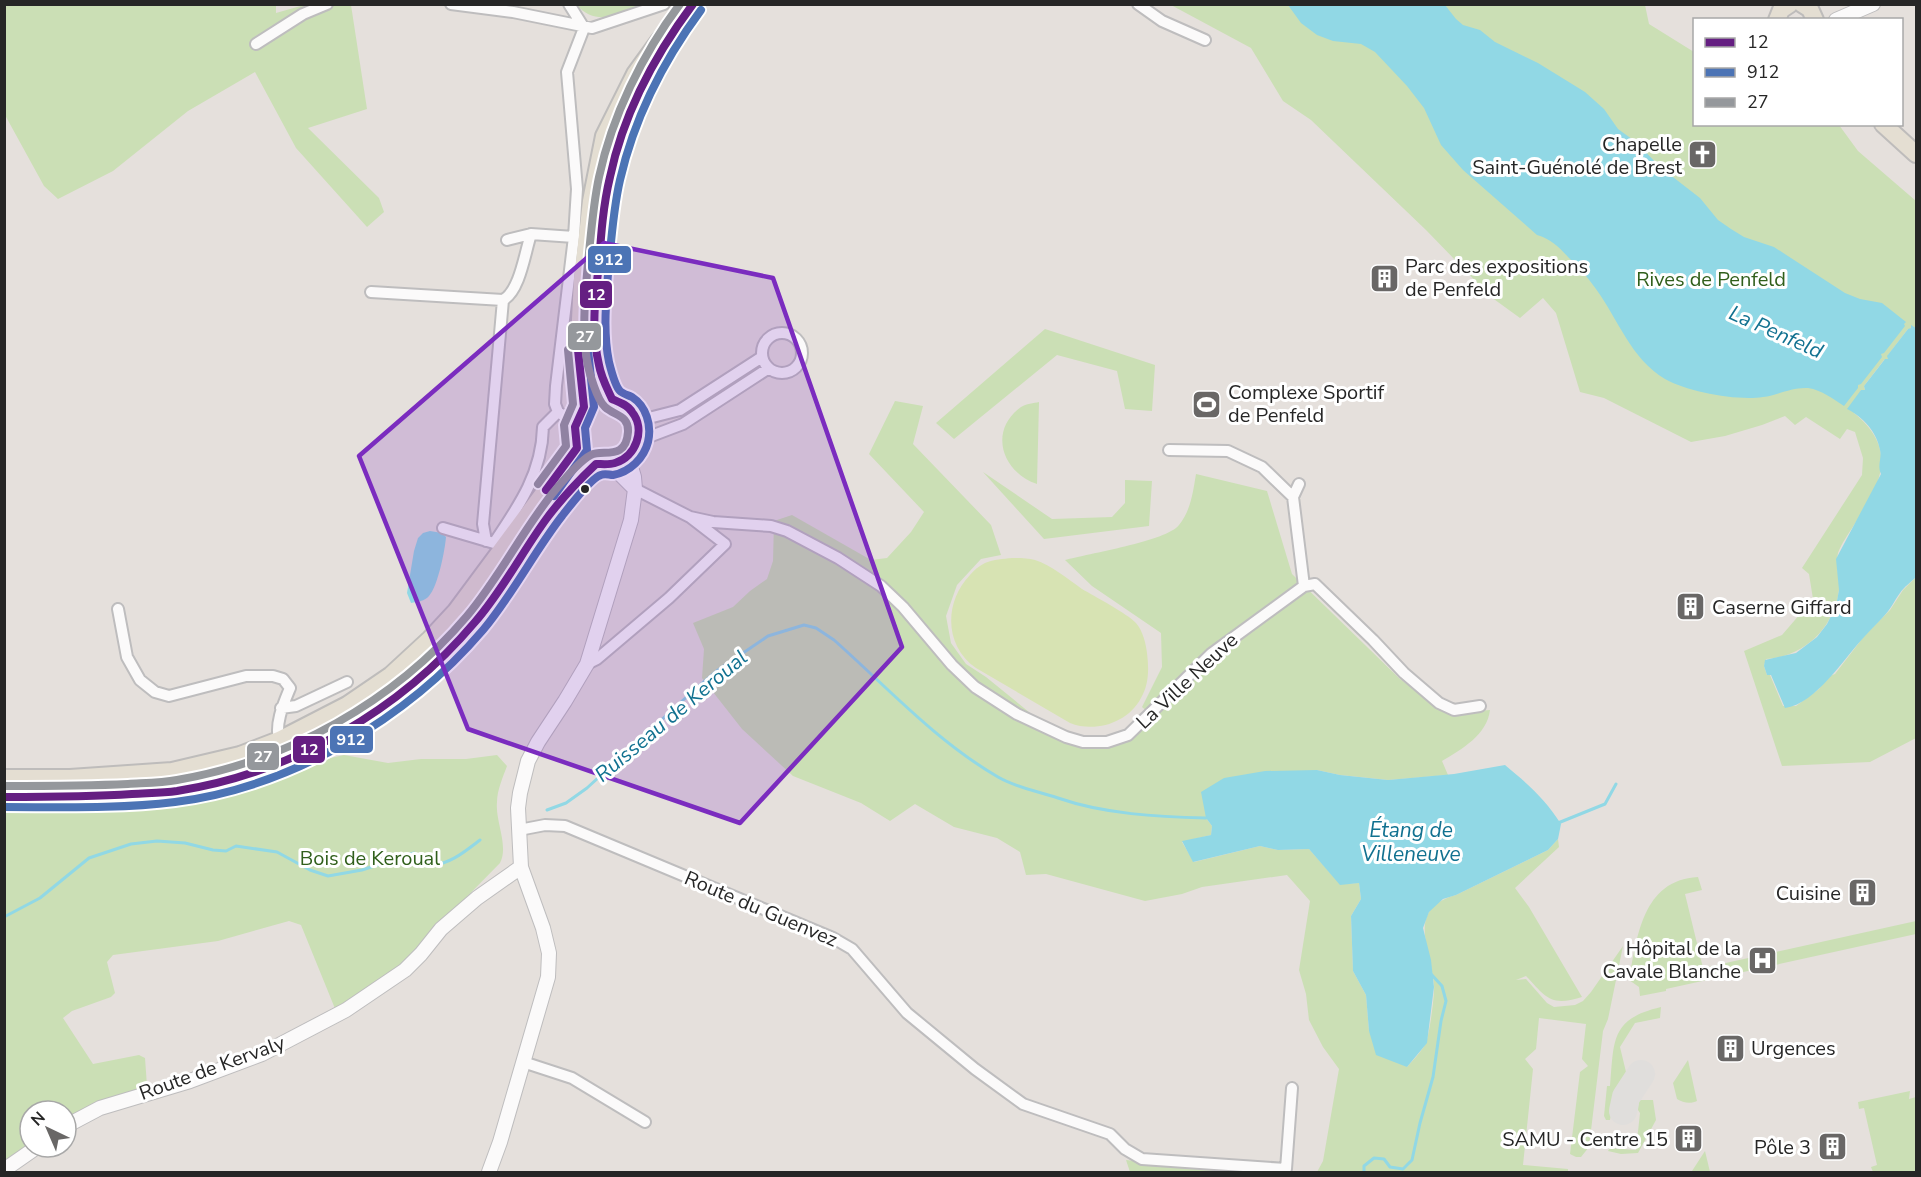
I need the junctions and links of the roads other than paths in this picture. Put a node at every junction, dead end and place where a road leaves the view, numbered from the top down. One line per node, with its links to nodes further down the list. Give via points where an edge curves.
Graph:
1 (327, 4): 15 (street, via 303,14)
2 (451, 4): 13 (street, via 513,12)
3 (569, 4): 13 (street)
4 (664, 4): 13 (street)
5 (1138, 4): 14 (street, via 1162,21)
6 (1769, 4): 10 (main road)
7 (1873, 4): 12 (street)
8 (1806, 8): 11 (main road, via 1781,10)
9 (688, 11): 25 (main road, via 648,76 625,126 610,175 594,316 598,362); 26 (main road, via 635,74 604,136 582,279 578,360)
10 (1775, 18)
11 (1777, 18)
12 (1841, 18)
13 (584, 28): 19 (street, via 567,72 577,174)
14 (1205, 40)
15 (256, 44)
16 (1885, 126): 17 (main road)
17 (1917, 154)
18 (531, 234): 19 (street); 20 (street); 22 (street, via 515,286)
19 (574, 237): 27 (street, via 556,386)
20 (507, 240)
21 (371, 292): 22 (street)
22 (503, 300): 40 (street, via 483,524)
23 (762, 357): 24 (street); 24 (street, via 763,346 772,335 787,333 798,342 802,354 795,368 784,373); 28 (street, via 680,410)
24 (769, 368): 30 (street, via 683,424)
25 (612, 399): 26 (main road); 28 (main road, via 632,411)
26 (584, 407): 29 (main road)
27 (558, 412): 29 (street); 40 (street, via 543,428 542,449 533,477 517,508 494,543)
28 (638, 421): 30 (main road)
29 (574, 423): 31 (main road, via 573,436)
30 (638, 441): 33 (main road)
31 (578, 448): 34 (main road, via 585,458); 47 (main road, via 456,611 430,639 391,675 347,705)
32 (1169, 450): 37 (street, via 1228,451 1262,467)
33 (628, 457): 34 (main road); 36 (street)
34 (604, 464): 36 (street); 48 (main road, via 584,473 561,500 477,621 449,651 371,715)
35 (1299, 484): 37 (street)
36 (635, 489): 38 (street); 43 (street, via 631,520)
37 (1293, 497): 41 (street)
38 (690, 517): 41 (street, La Ville Neuve, via 771,526 838,558 882,586 975,687 1017,714 1083,742 1107,742 1128,735 1211,654); 43 (street, via 725,544 669,598)
39 (442, 528): 40 (street)
40 (486, 541)
41 (1304, 586): 45 (street, via 1315,585 1439,703 1454,710)
42 (117, 609): 46 (street, via 128,657 140,680 155,692 169,696 246,676 273,676 283,679 290,688)
43 (586, 664): 51 (street, via 528,761 520,793)
44 (347, 682): 46 (street, via 296,706)
45 (1480, 706)
46 (281, 708): 47 (street)
47 (279, 741): 48 (street); 49 (main road, via 172,771)
48 (301, 755): 50 (main road, via 241,778 176,791)
49 (4, 778)
50 (4, 797)
51 (519, 830): 52 (street); 54 (street, Route du Guenvez, via 565,826 833,938 852,950 907,1013 1023,1104 1110,1134 1142,1159 1286,1169)
52 (521, 867): 53 (street, via 549,953 548,977); 55 (street, Route de Kervaly, via 441,928 405,970 346,1011 262,1054 100,1108)
53 (523, 1062): 56 (street, via 572,1078); 59 (street)
54 (1292, 1088)
55 (78, 1120)
56 (645, 1122)
57 (19, 1159): 58 (street)
58 (4, 1170)
59 (489, 1173)

